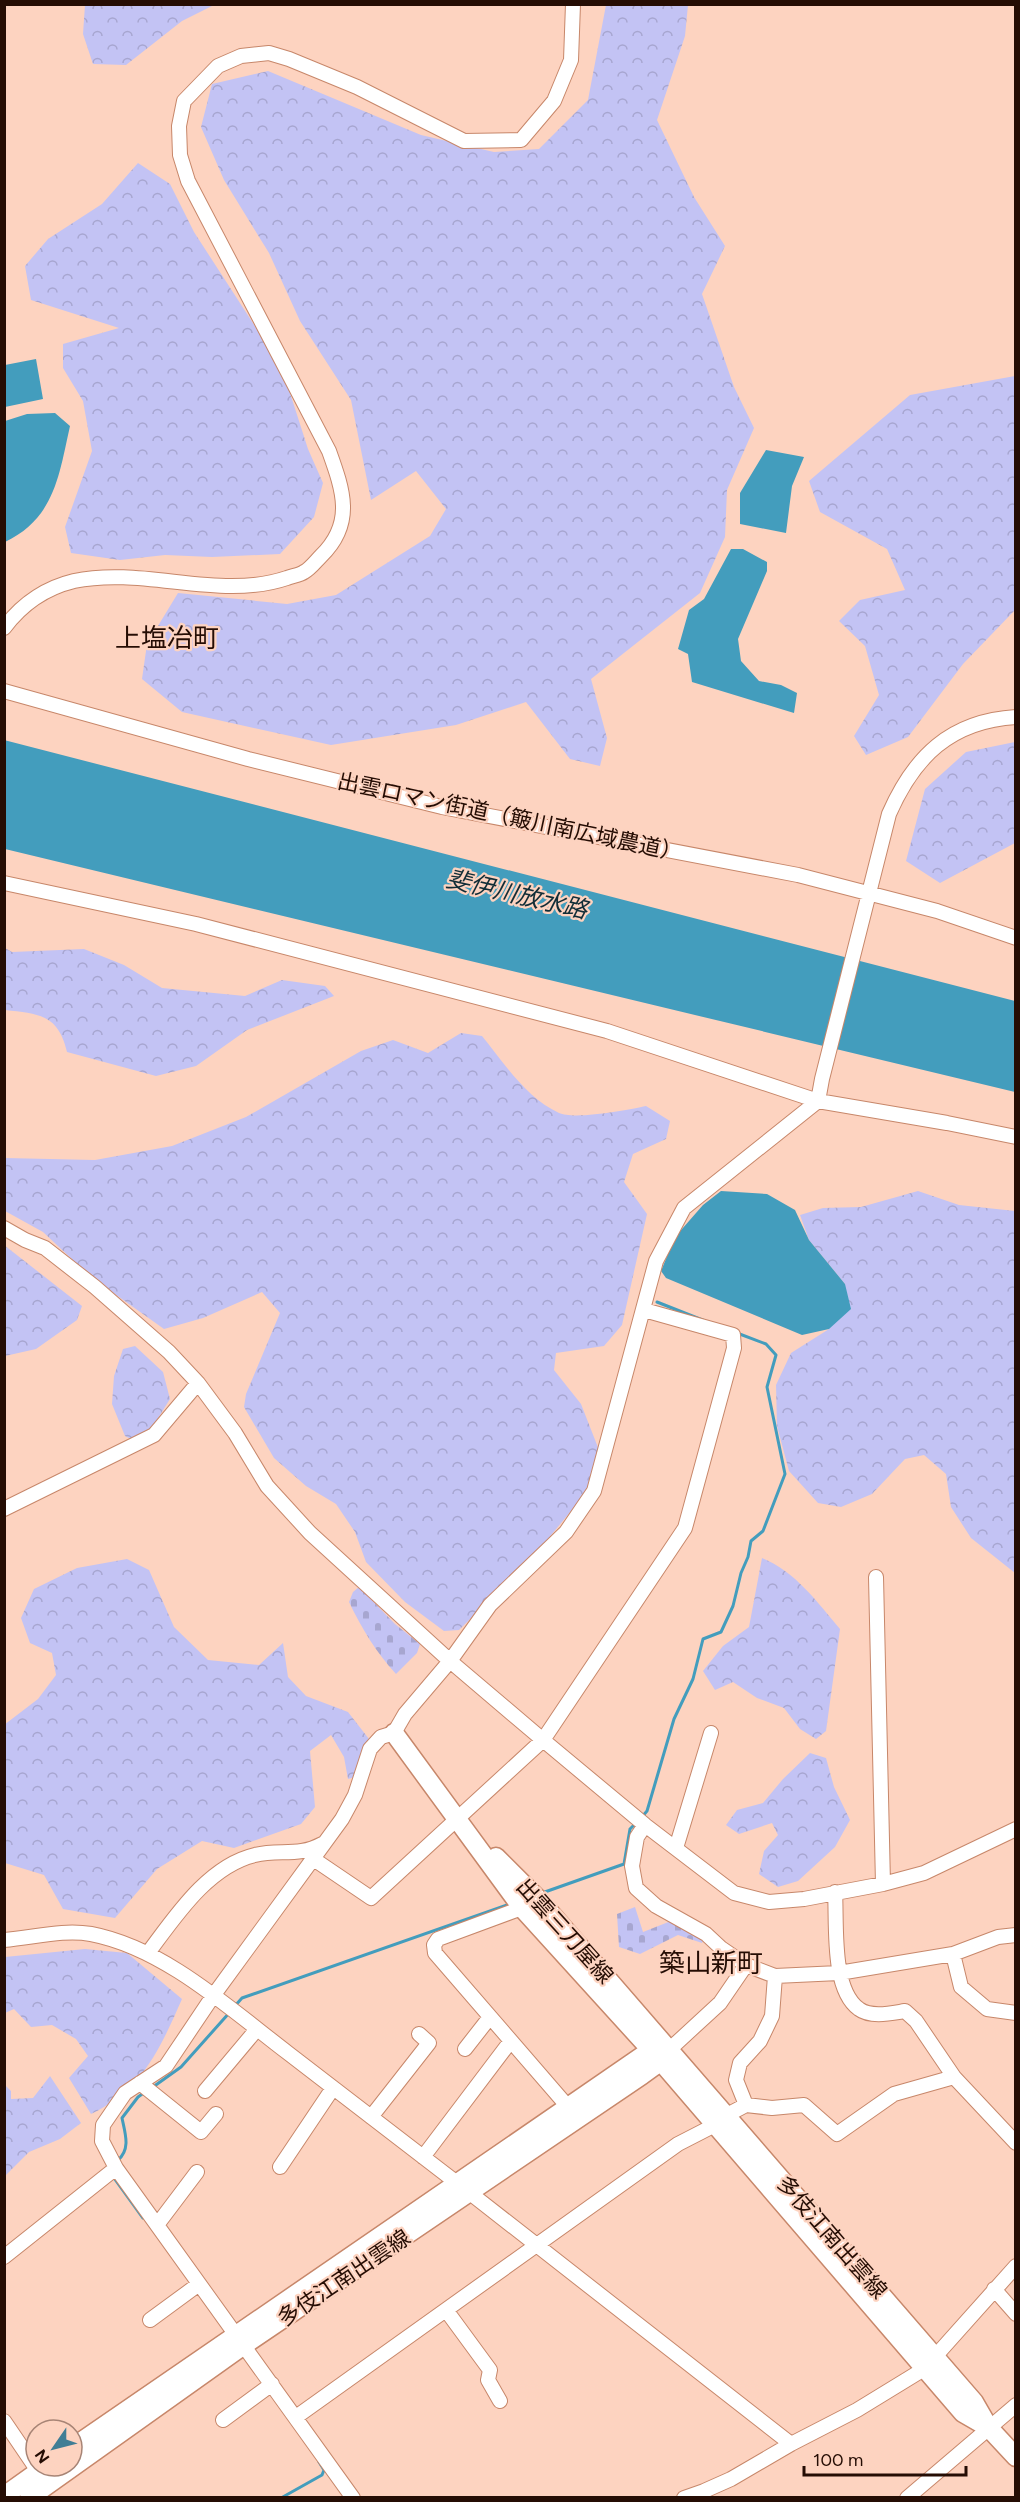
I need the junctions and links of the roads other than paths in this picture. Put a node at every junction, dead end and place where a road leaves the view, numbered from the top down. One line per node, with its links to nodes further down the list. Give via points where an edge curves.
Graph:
1 (573, 4): 2 (street, via 571,60 554,101 521,140 464,141 357,87 269,53 241,56 218,66 199,84 184,101 179,126 180,155 188,182 329,451 343,490 344,514 338,535 304,572 278,581 244,586 106,577 74,581 27,601)
2 (4, 628)
3 (4, 691): 6 (street, 出雲ロマン街道（簸川南広域農道）, via 248,759 442,807 798,875)
4 (1016, 717): 6 (street, via 946,738 922,757 901,785 889,814)
5 (4, 883): 8 (street, via 196,924 607,1031)
6 (870, 893): 7 (street, 出雲ロマン街道（簸川南広域農道）); 8 (street)
7 (1016, 938)
8 (819, 1101): 9 (street); 11 (street, via 684,1208 656,1262)
9 (1016, 1137)
10 (4, 1228): 12 (street, via 45,1248 95,1287)
11 (644, 1310): 15 (street, via 594,1491 566,1532 490,1605); 18 (street, via 734,1335 734,1348 685,1528)
12 (198, 1383): 13 (street, via 154,1435); 15 (street, via 267,1486 310,1533)
13 (4, 1509)
14 (876, 1577): 25 (street)
15 (450, 1661): 16 (street); 18 (street)
16 (394, 1733): 19 (main road, 出雲三刀屋線); 22 (street, via 381,1737 370,1749 355,1795)
17 (711, 1733): 23 (street)
18 (543, 1740): 19 (street); 20 (street)
19 (456, 1817): 24 (street, via 370,1898); 27 (main road, 出雲三刀屋線); 28 (main road, 出雲三刀屋線)
20 (645, 1825): 23 (street); 33 (street, via 637,1837 632,1866 636,1888 656,1906 706,1934)
21 (1016, 1829): 25 (street, via 924,1873)
22 (322, 1844): 24 (street); 31 (street, via 309,1851 255,1855 239,1862 204,1884)
23 (676, 1848): 26 (street, via 734,1893 769,1902)
24 (312, 1858): 36 (street)
25 (883, 1884): 26 (street)
26 (835, 1892): 34 (street)
27 (540, 1901): 28 (street); 43 (main road, 出雲三刀屋線)
28 (522, 1908): 38 (street, via 438,1939 434,1945 435,1953); 43 (main road, 出雲三刀屋線)
29 (1016, 1935): 32 (street, via 998,1937)
30 (4, 1940): 31 (street, via 89,1934 127,1943)
31 (148, 1953): 36 (street)
32 (952, 1954): 34 (street); 37 (street, via 962,1987 987,2008)
33 (746, 1965): 35 (street); 43 (street, via 720,2003)
34 (840, 1972): 35 (street); 44 (street, via 842,1986 859,2009 875,2014 905,2012 916,2021)
35 (775, 1976): 48 (street, via 772,2016 760,2041 740,2063 736,2080)
36 (213, 1996): 39 (street); 45 (street, via 166,2066)
37 (1016, 2013)
38 (490, 2017): 41 (street); 42 (street)
39 (257, 2029): 46 (street); 47 (street)
40 (419, 2034): 51 (street, via 429,2043)
41 (510, 2042): 49 (street); 54 (street)
42 (465, 2049)
43 (660, 2054): 49 (main road, 多伎江南出雲線); 52 (main road, 多伎江南出雲線); 58 (main road, 多伎江南出雲線)
44 (954, 2077): 48 (street, via 894,2094 837,2134 804,2105 772,2109); 53 (street)
45 (140, 2083): 50 (street, via 201,2132); 56 (street, via 125,2093 103,2125 102,2141)
46 (333, 2088): 51 (street); 55 (street)
47 (205, 2091)
48 (746, 2105): 52 (street)
49 (569, 2108): 58 (main road, 多伎江南出雲線)
50 (216, 2114)
51 (371, 2117): 54 (street)
52 (721, 2120): 60 (street, via 678,2144); 69 (main road, 多伎江南出雲線)
53 (1016, 2143)
54 (423, 2157): 58 (street)
55 (280, 2167)
56 (116, 2168): 59 (street); 61 (street)
57 (198, 2172): 59 (street)
58 (464, 2188): 60 (street); 68 (main road, 多伎江南出雲線)
59 (157, 2225): 63 (street)
60 (536, 2246): 65 (street); 78 (street)
61 (4, 2257)
62 (1016, 2266): 64 (street)
63 (199, 2284): 67 (street); 68 (street)
64 (994, 2289): 66 (street); 69 (street)
65 (446, 2310): 71 (street, via 490,2370 488,2380); 73 (street)
66 (1016, 2314)
67 (150, 2319)
68 (239, 2340): 70 (street); 77 (main road, 多伎江南出雲線); 84 (main road, 多伎江南出雲線)
69 (930, 2363): 76 (main road, 多伎江南出雲線, via 963,2413); 78 (street, via 857,2410)
70 (272, 2384): 73 (street); 74 (street)
71 (500, 2401)
72 (1016, 2405): 76 (street)
73 (296, 2417): 85 (street)
74 (223, 2420)
75 (4, 2421): 79 (street)
76 (989, 2428): 80 (main road, 多伎江南出雲線); 87 (street)
77 (84, 2440)
78 (791, 2444): 82 (street)
79 (24, 2446)
80 (1016, 2457)
81 (29, 2478): 83 (main road)
82 (706, 2494): 86 (street)
83 (4, 2496)
84 (29, 2498)
85 (353, 2498)
86 (684, 2498)
87 (907, 2498)

